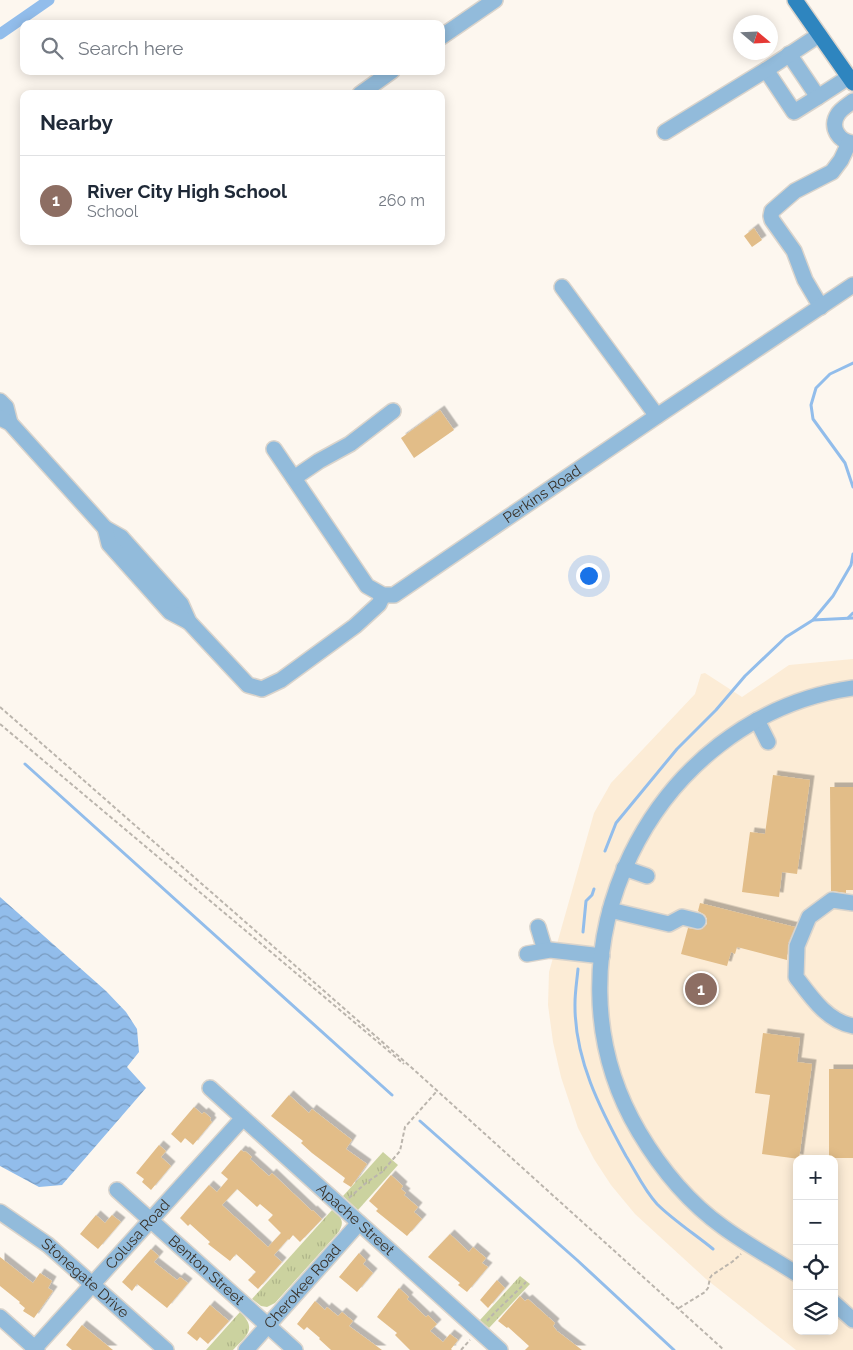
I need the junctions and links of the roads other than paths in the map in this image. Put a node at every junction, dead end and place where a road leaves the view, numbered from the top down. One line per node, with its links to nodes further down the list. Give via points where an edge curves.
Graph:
1 (495, 0): 3 (street)
2 (794, 0): 4 (main road)
3 (445, 34)
4 (819, 35): 5 (street); 8 (main road)
5 (789, 54): 6 (street); 10 (street)
6 (766, 70): 10 (street, via 794,112); 12 (street)
7 (386, 75): 9 (street)
8 (851, 80): 10 (street)
9 (366, 90)
10 (818, 97)
11 (853, 101): 13 (street, via 838,114 834,123 836,132 844,141)
12 (665, 132)
13 (851, 143): 16 (street, via 832,172 795,191 772,211 771,216 794,251 805,280)
14 (853, 285): 16 (street, Perkins Road)
15 (562, 287): 19 (street)
16 (821, 306): 19 (street, Perkins Road)
17 (0, 401): 20 (street, via 6,407)
18 (393, 411): 22 (street, via 350,444)
19 (657, 416): 23 (street, Perkins Road, via 394,595)
20 (5, 420): 23 (street, via 105,528 109,544 170,612 189,622 248,685 262,689 281,680 355,626 379,604)
21 (274, 449): 22 (street)
22 (294, 478): 23 (street, via 367,586)
23 (383, 594)
24 (853, 688): 25 (street, via 796,702)
25 (757, 720): 26 (street); 27 (street, via 718,745 677,783 651,817)
26 (768, 742)
27 (624, 868): 28 (street); 30 (street)
28 (647, 876)
29 (853, 902): 36 (street, via 832,900 809,917 797,946 796,977 822,1010)
30 (610, 910): 31 (street, via 669,924 682,917); 35 (street)
31 (698, 920)
32 (538, 927): 33 (street)
33 (545, 950): 34 (street); 35 (street)
34 (527, 954)
35 (602, 956): 43 (street, via 600,990 605,1039 620,1091 638,1130 656,1159 690,1199 717,1222)
36 (853, 1026)
37 (210, 1088): 38 (street, Apache Street)
38 (243, 1118): 41 (street, Colusa Road); 42 (street, Apache Street)
39 (117, 1190): 41 (street, Benton Street)
40 (0, 1212): 44 (street, Stonegate Drive, via 48,1245)
41 (151, 1220): 44 (street, Colusa Road); 48 (street, Benton Street)
42 (359, 1223): 48 (street, Cherokee Road); 53 (street, Apache Street)
43 (793, 1271)
44 (93, 1283): 49 (street, Colusa Road); 50 (street, Stonegate Drive)
45 (838, 1306): 46 (street)
46 (851, 1315)
47 (0, 1317): 49 (street)
48 (268, 1326): 51 (street, Cherokee Road); 52 (street, Benton Street)
49 (35, 1349)
50 (166, 1350)
51 (246, 1350)
52 (296, 1350)
53 (500, 1350)

